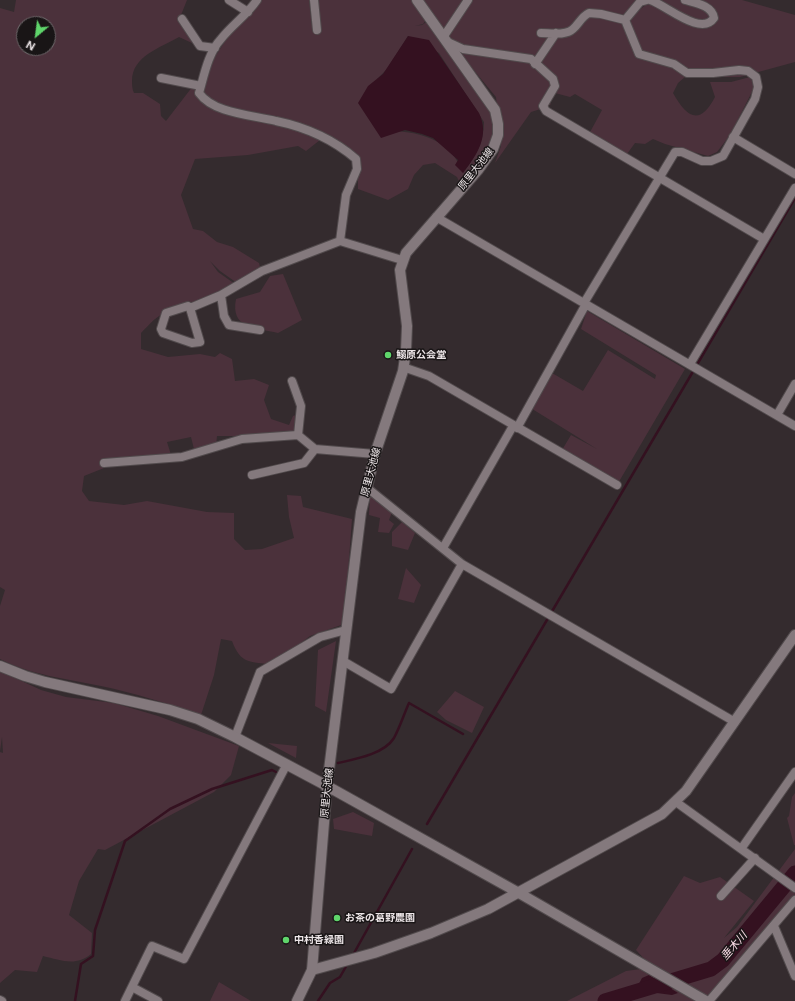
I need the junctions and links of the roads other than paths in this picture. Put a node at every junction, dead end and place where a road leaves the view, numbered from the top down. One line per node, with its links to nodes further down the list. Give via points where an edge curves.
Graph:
1 (229, 0): 8 (street)
2 (257, 0): 8 (street)
3 (314, 0): 11 (street)
4 (418, 0): 14 (street, 原里大池線)
5 (468, 0): 14 (street)
6 (649, 0): 7 (street, via 674,15 705,25 711,23 714,18 712,11 701,4); 10 (street, via 640,2)
7 (685, 0)
8 (248, 12): 15 (street)
9 (182, 19): 15 (street, via 200,46)
10 (625, 20): 13 (street, via 589,13 581,18 572,31); 19 (street, via 639,54 674,64 686,73 739,70 748,71 756,77 758,87 755,99)
11 (317, 30)
12 (541, 33): 13 (street)
13 (556, 33): 16 (street)
14 (446, 39): 16 (street, via 463,49 531,60); 23 (street, 原里大池線, via 494,110 498,135 493,149 479,168)
15 (215, 48): 18 (street)
16 (535, 64): 21 (street, via 553,79 555,86 543,106 546,111)
17 (161, 78): 18 (street)
18 (201, 86): 25 (street, via 199,93 204,100 233,112 277,121 318,135 356,159 357,169 346,195)
19 (733, 137): 20 (street); 21 (street, via 723,156 711,161 702,161 682,152 675,152)
20 (795, 174)
21 (659, 176): 24 (street); 28 (street)
22 (795, 188): 24 (street)
23 (436, 217): 26 (street, 原里大池線); 28 (street)
24 (764, 240): 31 (street)
25 (340, 241): 26 (street); 27 (street, via 262,271)
26 (402, 260): 32 (street, 原里大池線, via 400,277 407,326)
27 (221, 295): 29 (street); 30 (street, via 224,316 229,325)
28 (585, 304): 31 (street); 37 (street)
29 (190, 308): 29 (street, via 188,306 166,312 161,329 163,333 192,343 200,342)
30 (260, 330)
31 (690, 364): 35 (street)
32 (403, 367): 37 (street, via 429,376); 40 (street, 原里大池線)
33 (292, 381): 38 (street, via 301,406)
34 (795, 384): 35 (street)
35 (777, 415): 36 (street)
36 (795, 426)
37 (515, 427): 43 (street); 45 (street)
38 (298, 435): 39 (street); 41 (street, via 242,439 182,457)
39 (315, 449): 40 (street); 42 (street, via 304,463)
40 (375, 454): 44 (street, 原里大池線)
41 (104, 463)
42 (252, 475)
43 (617, 485)
44 (366, 487): 45 (street); 47 (street, 原里大池線)
45 (443, 548): 46 (street)
46 (462, 564): 49 (street, via 391,689); 51 (street)
47 (346, 630): 49 (street, 原里大池線); 52 (street, via 320,637 260,672)
48 (795, 635): 51 (street)
49 (342, 661): 55 (street, 原里大池線)
50 (0, 666): 52 (street, via 44,682 170,710 198,719)
51 (735, 722): 56 (street)
52 (235, 737): 53 (street)
53 (287, 764): 55 (street); 66 (street, via 184,959 152,946)
54 (795, 772): 57 (street)
55 (327, 786): 60 (street); 64 (street, 原里大池線)
56 (676, 802): 57 (street); 60 (street, via 662,814)
57 (742, 849): 58 (street)
58 (754, 858): 59 (street); 61 (street)
59 (795, 888)
60 (519, 893): 64 (street, via 431,933); 70 (street)
61 (721, 896)
62 (795, 900): 63 (street)
63 (774, 926): 65 (street); 71 (street)
64 (312, 970): 69 (street, 原里大池線)
65 (795, 976)
66 (132, 987): 67 (street); 68 (street)
67 (124, 1001)
68 (158, 1001)
69 (297, 1001)
70 (706, 1001)
71 (709, 1001)

